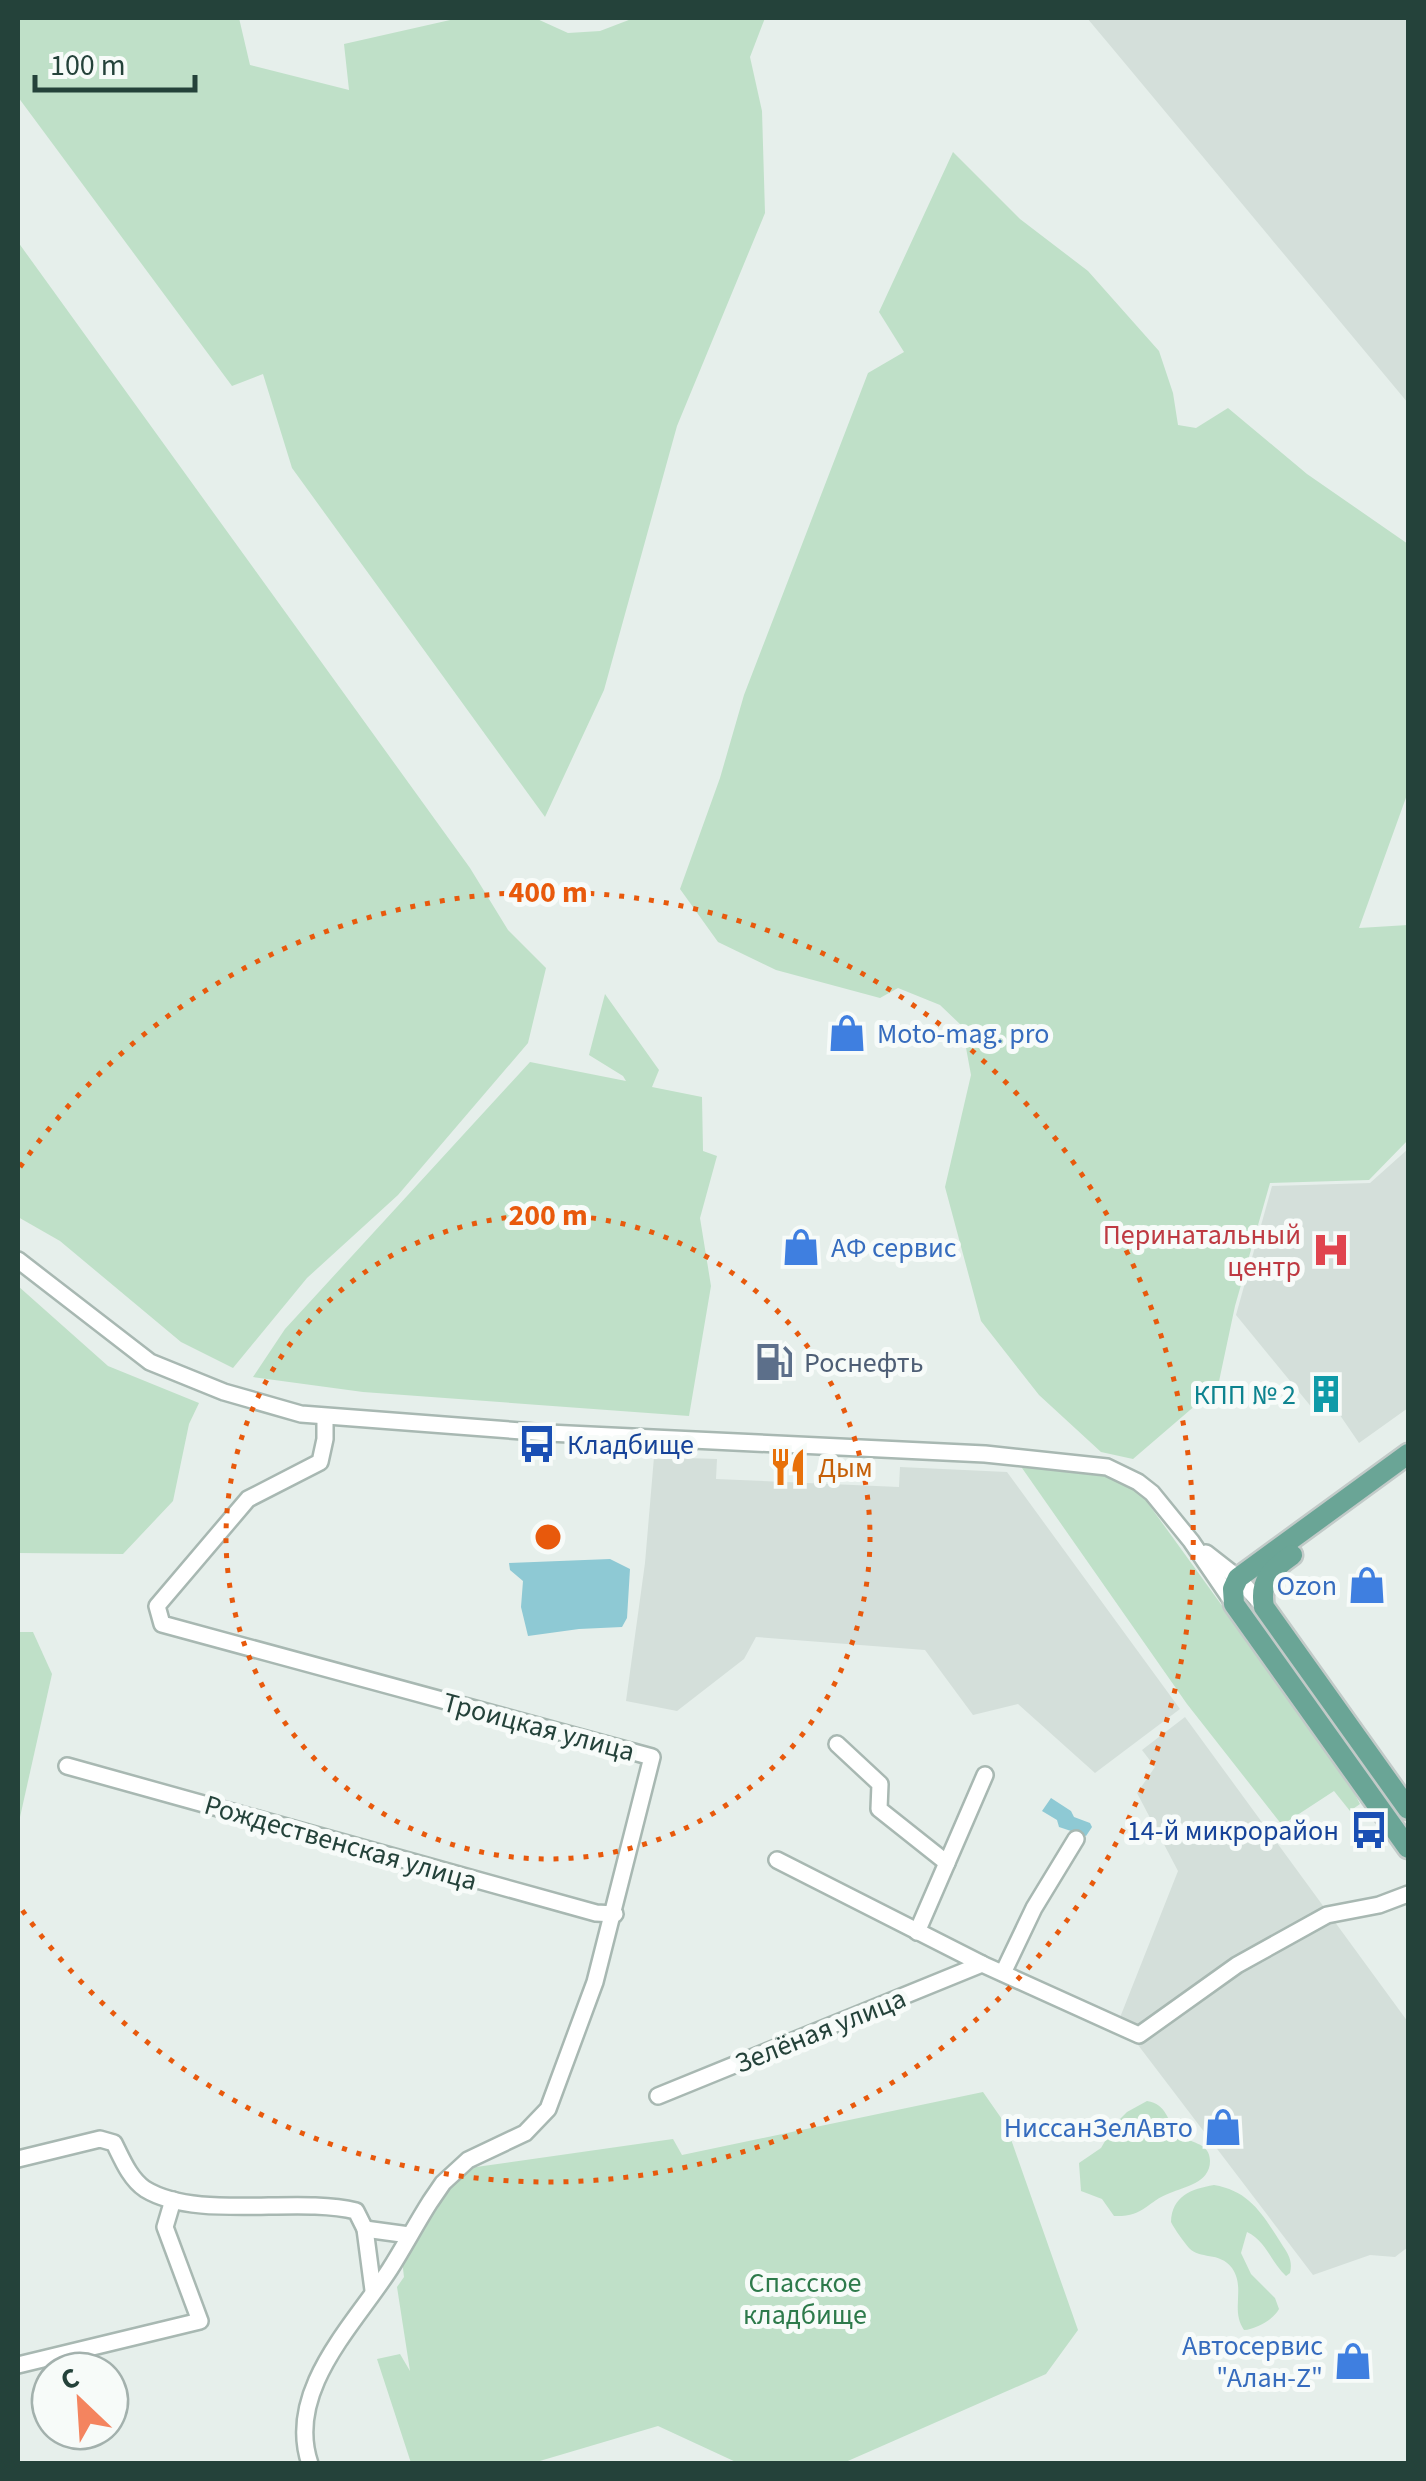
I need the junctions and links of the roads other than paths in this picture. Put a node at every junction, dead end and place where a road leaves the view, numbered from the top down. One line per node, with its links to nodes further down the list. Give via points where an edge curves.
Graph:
1 (18, 1260): 2 (street, via 150,1362 274,1408)
2 (325, 1416): 5 (street, via 1092,1464 1138,1482); 19 (street, Троицкая улица, via 320,1462 248,1498 157,1606 162,1624 652,1756)
3 (1408, 1454): 7 (main road)
4 (1408, 1469): 7 (main road)
5 (1191, 1541): 6 (street); 8 (street)
6 (1217, 1562): 7 (street); 8 (street)
7 (1269, 1564): 8 (main road); 9 (main road)
8 (1235, 1589): 9 (street); 15 (main road)
9 (1264, 1607): 13 (main road)
10 (836, 1744): 17 (street, via 880,1784 879,1809)
11 (67, 1766): 19 (street, Рождественская улица)
12 (985, 1775): 17 (street)
13 (1408, 1809)
14 (1076, 1840): 22 (street)
15 (1408, 1848)
16 (776, 1860): 20 (street)
17 (947, 1862): 20 (street)
18 (1408, 1894): 22 (street, via 1327,1916 1237,1965 1139,2035)
19 (615, 1914): 27 (street, Троицкая улица, via 548,2109 524,2134 468,2160 436,2192)
20 (917, 1932): 21 (street)
21 (982, 1964): 22 (street); 23 (street, Зелёная улица)
22 (1002, 1974)
23 (658, 2096)
24 (18, 2160): 25 (street, via 100,2139 114,2144 142,2188)
25 (173, 2200): 26 (street, via 338,2206 356,2211); 29 (street, via 166,2227 200,2321)
26 (364, 2229): 27 (street); 28 (street)
27 (409, 2235): 28 (street, Троицкая улица)
28 (373, 2290): 30 (street, Троицкая улица, via 314,2385 303,2419)
29 (18, 2365)
30 (310, 2464)

